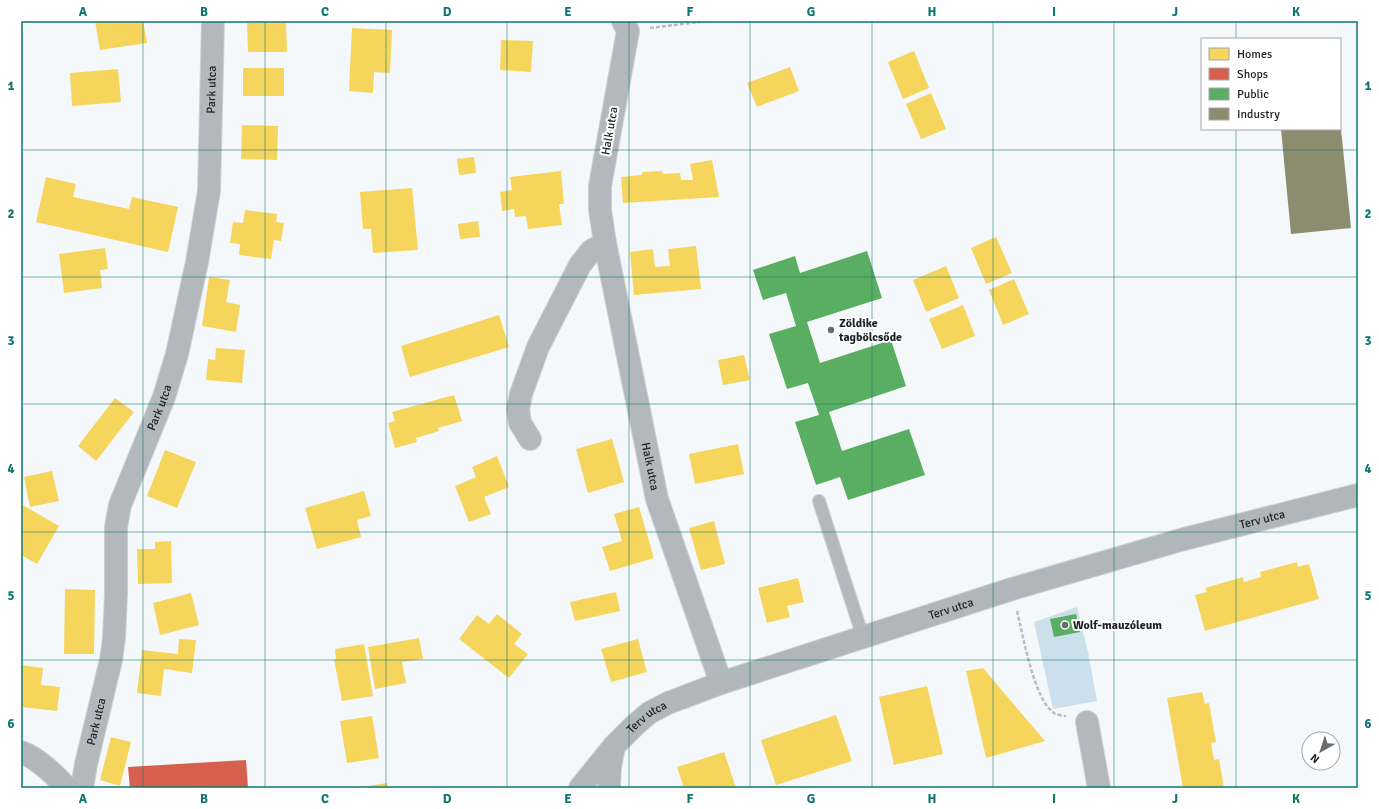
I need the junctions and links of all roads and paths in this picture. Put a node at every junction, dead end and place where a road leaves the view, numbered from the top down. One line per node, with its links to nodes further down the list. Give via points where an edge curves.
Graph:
1 (212, 21): 15 (street, Park utca, via 208,191 197,262 177,354 164,397 120,504 116,527 114,638)
2 (706, 21): 3 (path)
3 (625, 26): 4 (street, Halk utca, via 600,186 600,210)
4 (605, 243): 5 (street, via 591,250 580,265 538,347 518,409 520,423); 10 (street, Halk utca, via 657,500)
5 (530, 439)
6 (1358, 494): 8 (street, Terv utca, via 1184,539)
7 (819, 501): 9 (lane)
8 (1012, 589): 9 (street, Terv utca); 11 (path, via 1041,697 1054,713)
9 (863, 637): 10 (street, Terv utca)
10 (721, 683): 12 (street, Terv utca, via 649,713)
11 (1087, 722): 18 (street)
12 (614, 746): 16 (street, Terv utca); 17 (street)
13 (21, 752): 14 (street, via 53,774)
14 (67, 788)
15 (82, 788)
16 (580, 788)
17 (609, 788)
18 (1100, 788)

